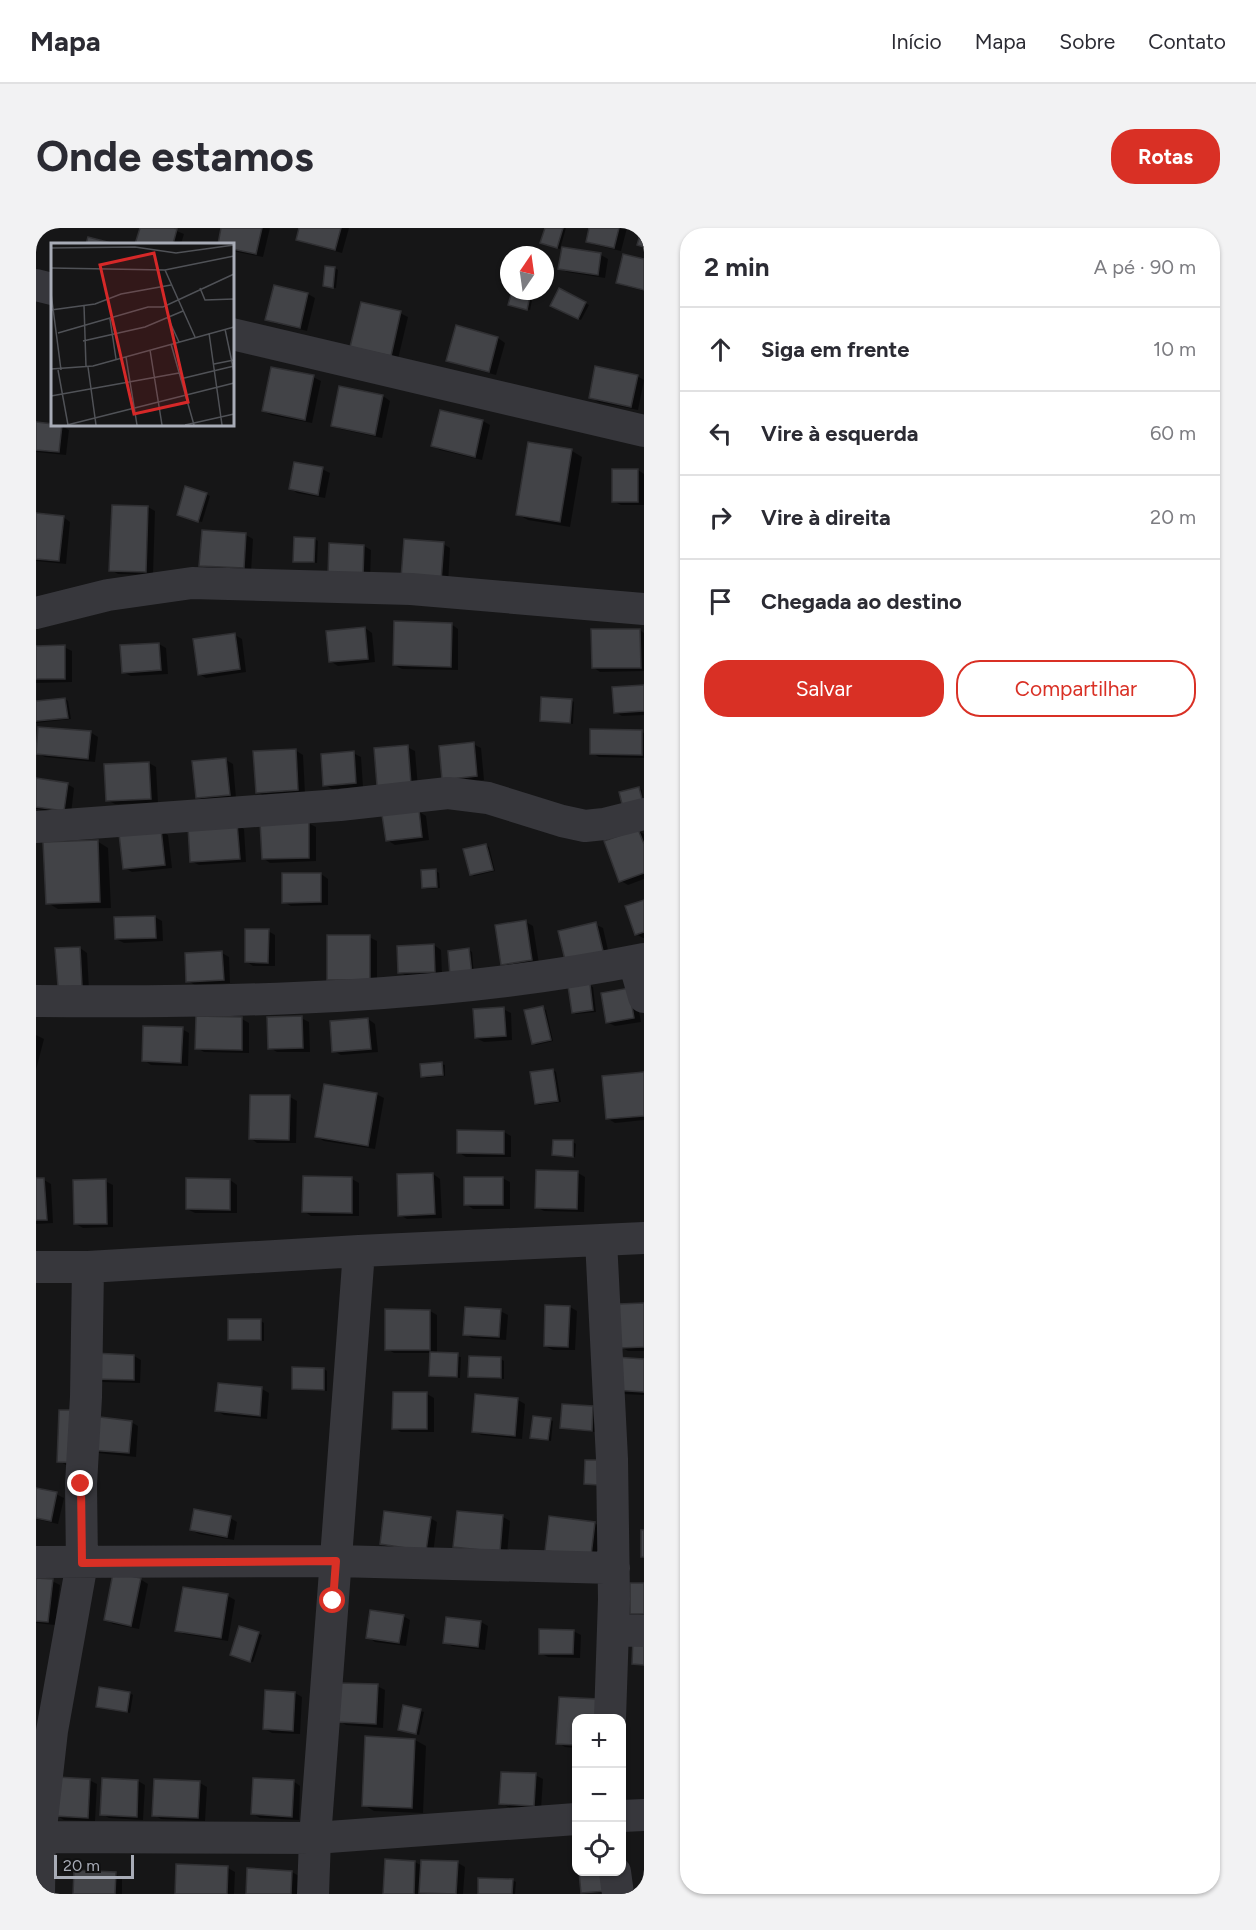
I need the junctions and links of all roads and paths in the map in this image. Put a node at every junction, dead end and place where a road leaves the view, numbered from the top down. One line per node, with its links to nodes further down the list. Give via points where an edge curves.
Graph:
1 (36, 285): 2 (street)
2 (51, 289)
3 (234, 334): 4 (street)
4 (644, 431)
5 (644, 609): 6 (street, via 411,589 192,583 108,595)
6 (36, 613)
7 (644, 814): 8 (street, via 585,826 488,798 448,793)
8 (36, 828)
9 (639, 960): 10 (street); 11 (street, via 570,973 371,995)
10 (644, 997)
11 (36, 1001)
12 (644, 1238): 13 (street)
13 (601, 1240): 14 (street); 20 (street)
14 (359, 1251): 16 (street); 17 (street)
15 (36, 1267): 16 (street)
16 (88, 1267): 19 (street)
17 (336, 1561): 19 (street); 20 (street); 28 (street)
18 (36, 1562): 19 (street)
19 (82, 1563): 27 (street)
20 (614, 1568): 21 (street)
21 (613, 1630): 22 (street); 23 (street)
22 (644, 1631)
23 (610, 1714)
24 (644, 1815): 25 (street)
25 (626, 1816)
26 (572, 1819): 28 (street)
27 (38, 1837): 28 (street); 30 (street)
28 (315, 1838): 31 (street)
29 (616, 1876): 32 (street)
30 (39, 1894)
31 (313, 1894)
32 (618, 1894)

